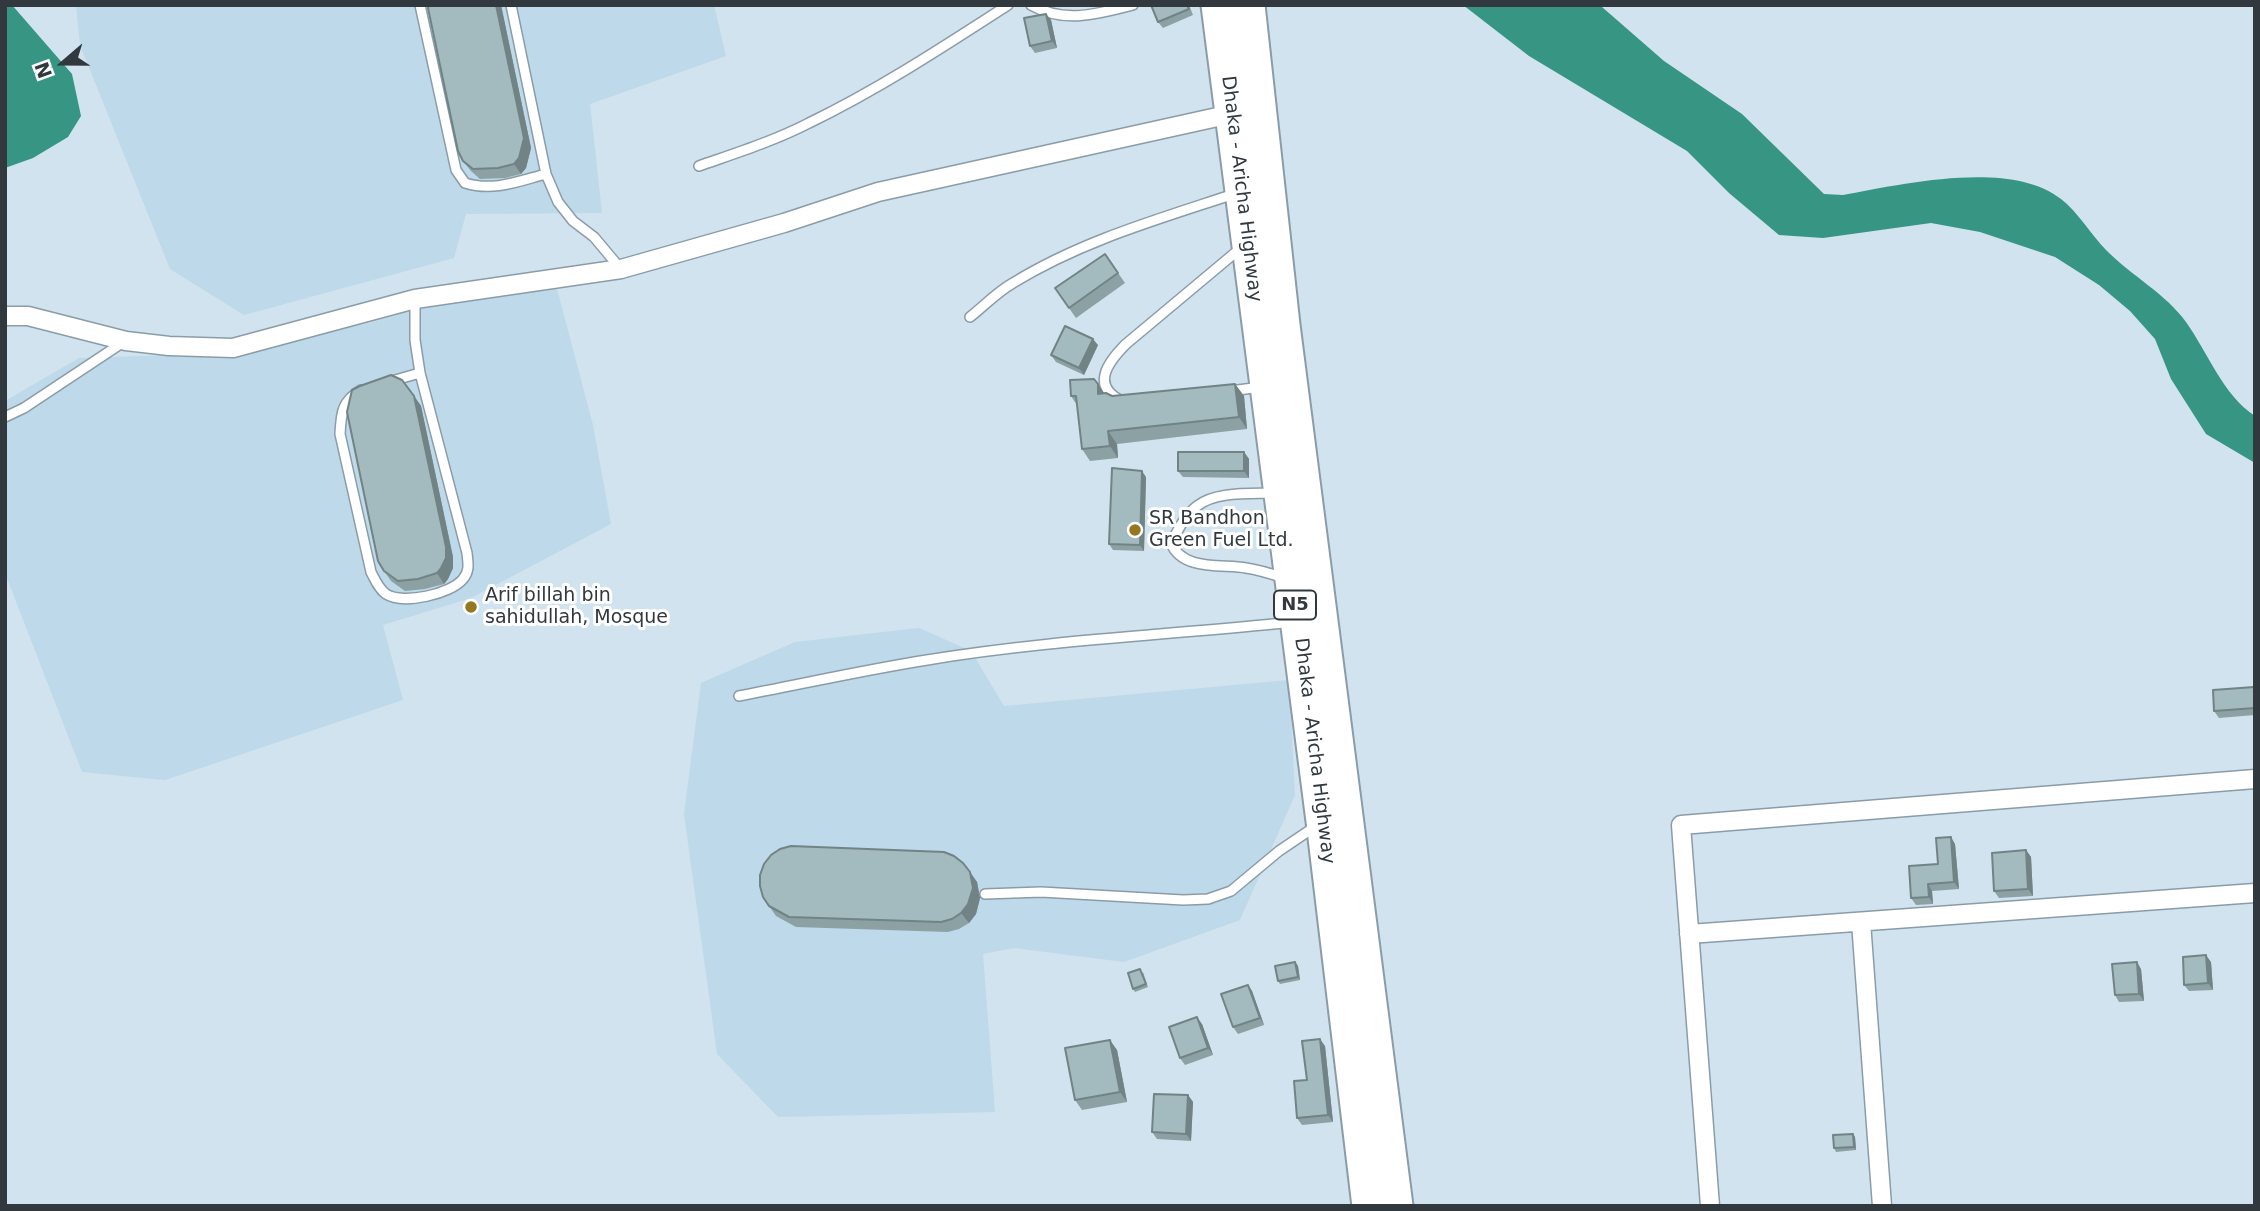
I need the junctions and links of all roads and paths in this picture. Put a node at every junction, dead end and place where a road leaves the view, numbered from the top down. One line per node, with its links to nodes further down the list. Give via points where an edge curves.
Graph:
1 (420, 5): 10 (lane, via 456,170 465,183 494,187)
2 (510, 5): 10 (lane)
3 (1008, 5): 9 (lane, via 850,103 766,142)
4 (1031, 5): 5 (lane, via 1047,14 1073,17)
5 (1133, 5)
6 (1218, 5): 8 (highway, Dhaka - Aricha Highway / N5)
7 (1248, 5): 34 (highway, Dhaka - Aricha Highway / N5, via 1283,325)
8 (1231, 114): 11 (highway, Dhaka - Aricha Highway / N5); 13 (street, via 878,192)
9 (699, 166)
10 (547, 174): 13 (lane, via 558,202)
11 (1242, 191): 12 (highway, Dhaka - Aricha Highway / N5); 16 (lane, via 1063,256 1010,284)
12 (1249, 242): 19 (highway, Dhaka - Aricha Highway / N5); 21 (lane, via 1111,359 1104,373 1107,389 1120,401)
13 (621, 269): 14 (street)
14 (415, 299): 17 (street, via 233,348); 18 (lane)
15 (5, 316): 17 (street, via 28,316)
16 (970, 317)
17 (125, 341): 22 (lane)
18 (420, 373): 18 (lane, via 468,569 454,588 403,599 388,596 371,572 340,434 342,410 350,397)
19 (1267, 387): 20 (lane); 23 (highway, Dhaka - Aricha Highway / N5)
20 (1226, 391)
21 (1131, 401)
22 (5, 417)
23 (1280, 493): 24 (highway, Dhaka - Aricha Highway / N5); 24 (lane, via 1228,496 1198,504 1171,543 1178,554 1196,563 1255,569)
24 (1292, 581): 25 (highway, Dhaka - Aricha Highway / N5)
25 (1297, 621): 26 (lane, via 928,659); 28 (highway, Dhaka - Aricha Highway / N5)
26 (739, 696)
27 (2255, 779): 32 (street, via 1681,824)
28 (1323, 821): 30 (lane, via 1279,850 1231,891 1208,899); 33 (highway, Dhaka - Aricha Highway / N5)
29 (2255, 893): 31 (street)
30 (985, 894)
31 (1861, 922): 32 (street); 36 (street)
32 (1689, 934): 35 (street)
33 (1369, 1206)
34 (1396, 1206)
35 (1710, 1206)
36 (1882, 1206)

